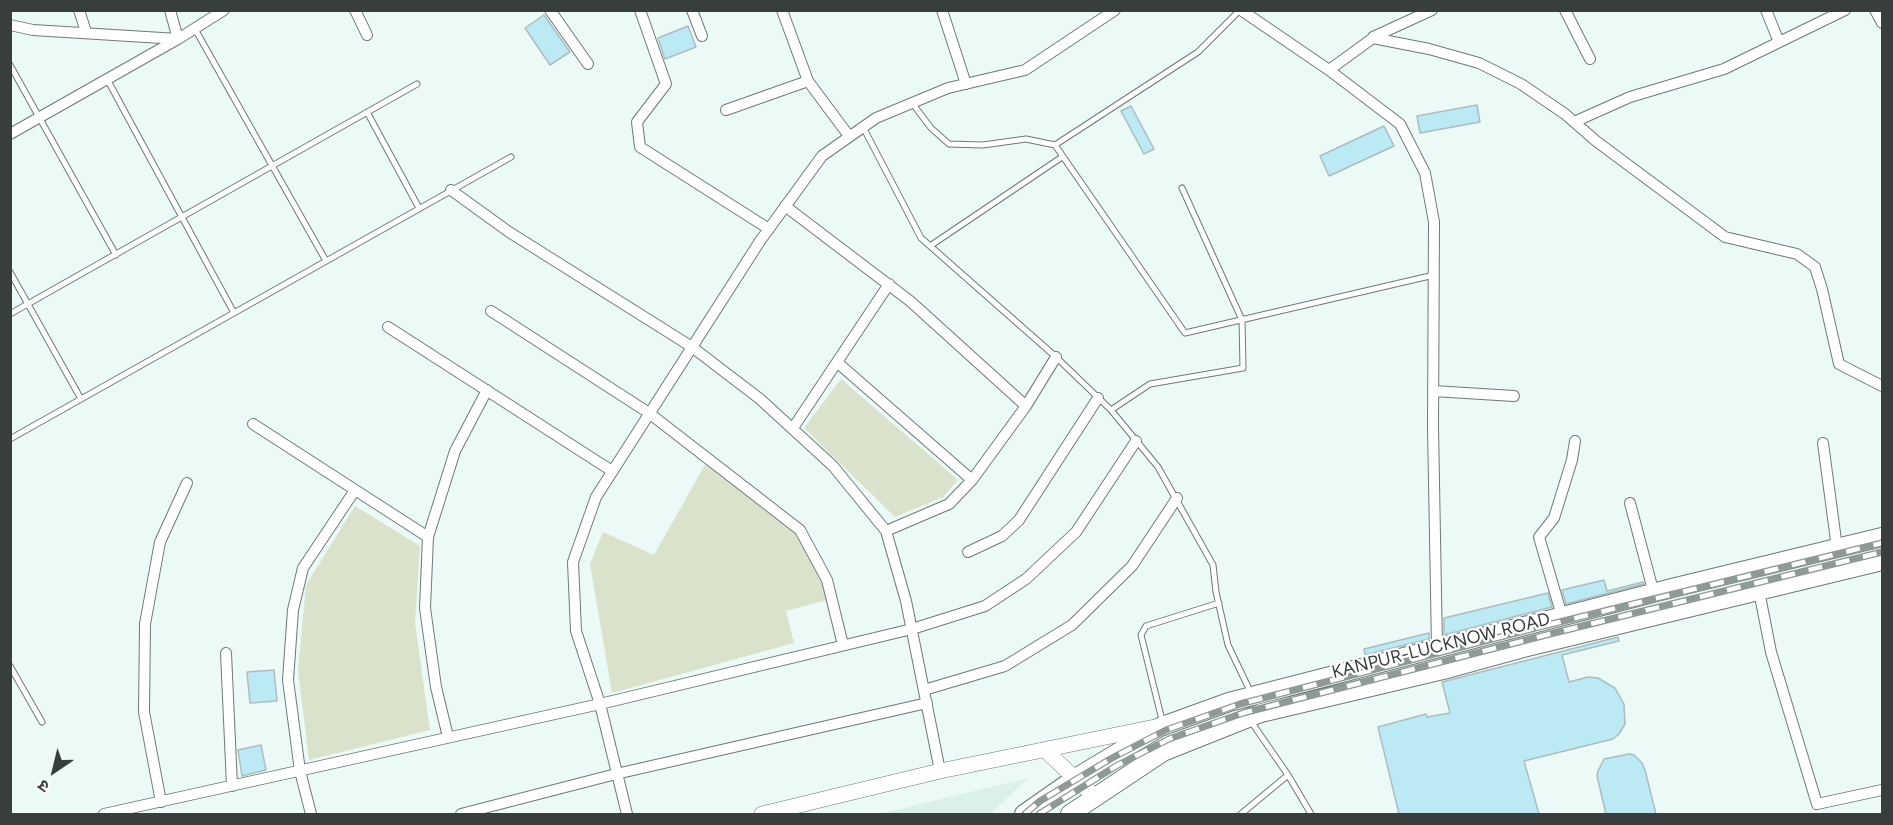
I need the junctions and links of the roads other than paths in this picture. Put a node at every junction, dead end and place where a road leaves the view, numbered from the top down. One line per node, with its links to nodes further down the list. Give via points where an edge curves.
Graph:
1 (79, 10): 20 (street)
2 (170, 10): 24 (street)
3 (224, 10): 19 (street)
4 (355, 10): 21 (street)
5 (550, 10): 27 (street)
6 (640, 10): 51 (street, via 666,84 637,122 640,147)
7 (692, 10): 22 (street)
8 (782, 10): 31 (street)
9 (942, 10): 33 (street)
10 (1114, 10): 33 (street, via 1025,70)
11 (1241, 10): 29 (street); 42 (lane, via 1198,52)
12 (1432, 10): 23 (street)
13 (1565, 10): 26 (street)
14 (1766, 10): 25 (street)
15 (1845, 10): 25 (street)
16 (1875, 10): 17 (street)
17 (1882, 22)
18 (10, 25): 20 (street)
19 (195, 29): 24 (street); 45 (lane)
20 (86, 32): 24 (street)
21 (367, 35)
22 (702, 36)
23 (1373, 38): 29 (street); 38 (street, via 1479,63 1521,84)
24 (178, 39): 30 (street)
25 (1779, 42): 38 (street, via 1724,69 1630,97)
26 (1590, 59)
27 (588, 64)
28 (10, 65): 37 (lane)
29 (1329, 70): 56 (street, via 1400,124 1425,173 1434,222)
30 (107, 79): 37 (street); 50 (lane)
31 (808, 81): 35 (street); 41 (street)
32 (417, 84): 36 (lane)
33 (966, 84): 34 (street)
34 (912, 103): 39 (street); 42 (lane, via 949,144 983,146 1026,139)
35 (726, 110)
36 (367, 112): 45 (lane); 49 (lane)
37 (39, 117): 40 (street); 53 (lane)
38 (1574, 122): 67 (street, via 1725,237 1797,255 1815,267 1839,364)
39 (863, 127): 41 (street); 52 (lane, via 921,238)
40 (10, 134)
41 (849, 136): 48 (street, via 822,156)
42 (1055, 145): 44 (lane)
43 (512, 157): 47 (lane)
44 (1062, 157): 52 (lane); 62 (lane, via 1185,333)
45 (272, 166): 50 (lane); 54 (lane)
46 (1182, 188): 62 (lane)
47 (451, 190): 49 (lane); 64 (street, via 509,232)
48 (785, 206): 51 (street); 57 (street)
49 (420, 208): 54 (lane)
50 (182, 217): 53 (lane); 60 (lane)
51 (769, 229): 64 (street)
52 (930, 246): 65 (lane)
53 (116, 255): 58 (lane)
54 (326, 261): 60 (lane)
55 (10, 272): 58 (lane)
56 (1434, 275): 62 (lane); 69 (street)
57 (889, 284): 66 (street); 73 (street)
58 (28, 304): 61 (lane); 72 (lane)
59 (491, 311): 75 (street)
60 (234, 313): 72 (lane)
61 (10, 314)
62 (1242, 320): 74 (lane, via 1243,368 1150,384)
63 (388, 327): 68 (street)
64 (692, 347): 75 (street); 77 (street)
65 (1056, 357): 71 (lane); 73 (street)
66 (838, 363): 77 (street); 83 (street)
67 (1882, 386)
68 (487, 390): 82 (street); 89 (street, via 455,451)
69 (1433, 391): 70 (street); 100 (street)
70 (1514, 396)
71 (1098, 398): 74 (lane); 92 (street, via 1019,520 1002,536)
72 (81, 399): 78 (lane)
73 (1026, 406): 83 (street)
74 (1112, 410): 79 (lane)
75 (649, 413): 82 (street); 99 (street, via 800,530 827,580)
76 (253, 424): 85 (street)
77 (793, 428): 88 (street, via 833,466)
78 (10, 439)
79 (1136, 441): 86 (lane); 98 (street, via 1076,532 1026,579 985,606)
80 (1575, 441): 97 (street, via 1554,518 1539,537)
81 (1823, 443): 91 (street)
82 (612, 471): 106 (street, via 596,497 573,562 576,631)
83 (972, 480): 88 (street, via 949,504)
84 (187, 483): 120 (street, via 160,542 145,624 144,712)
85 (355, 490): 89 (street); 112 (street, via 303,568 293,610 288,680)
86 (1177, 498): 96 (lane, via 1213,565); 103 (street, via 1132,566 1072,625 1005,666)
87 (1630, 503): 95 (street)
88 (886, 531): 98 (street)
89 (428, 537): 110 (street, via 425,608 436,687)
90 (1882, 537): 91 (main road, KANPUR-LUCKNOW ROAD)
91 (1837, 548): 95 (main road, KANPUR-LUCKNOW ROAD)
92 (968, 552)
93 (1882, 561): 94 (main road, KANPUR-LUCKNOW ROAD)
94 (1759, 591): 107 (main road, KANPUR-LUCKNOW ROAD); 118 (street, via 1771,652 1817,804)
95 (1654, 594): 97 (main road, KANPUR-LUCKNOW ROAD)
96 (1219, 603): 104 (lane, via 1228,645); 109 (lane, via 1146,626 1141,635)
97 (1562, 616): 100 (main road, KANPUR-LUCKNOW ROAD)
98 (912, 629): 99 (street); 103 (street)
99 (843, 645): 106 (street)
100 (1437, 647): 104 (main road, KANPUR-LUCKNOW ROAD)
101 (226, 653): 117 (street)
102 (10, 666): 108 (lane)
103 (924, 690): 105 (street)
104 (1252, 695): 109 (main road, KANPUR-LUCKNOW ROAD)
105 (927, 703): 113 (street); 114 (street)
106 (600, 704): 110 (street); 114 (street)
107 (1249, 718): 115 (lane); 119 (main road, KANPUR-LUCKNOW ROAD, via 1163,752)
108 (42, 722)
109 (1162, 726): 111 (main road); 116 (main road, KANPUR-LUCKNOW ROAD)
110 (448, 737): 112 (street)
111 (1045, 750): 113 (main road); 116 (main road)
112 (300, 771): 117 (street); 122 (street)
113 (940, 771): 125 (main road)
114 (616, 774): 123 (street); 124 (street)
115 (1288, 775): 128 (lane); 129 (lane)
116 (1074, 779): 119 (main road); 126 (main road, KANPUR-LUCKNOW ROAD)
117 (232, 786): 120 (street)
118 (1882, 790)
119 (1095, 797): 127 (main road, KANPUR-LUCKNOW ROAD)
120 (161, 802): 121 (street)
121 (104, 814)
122 (311, 814)
123 (461, 814)
124 (627, 814)
125 (762, 814)
126 (1024, 814)
127 (1070, 814)
128 (1241, 814)
129 (1311, 814)

